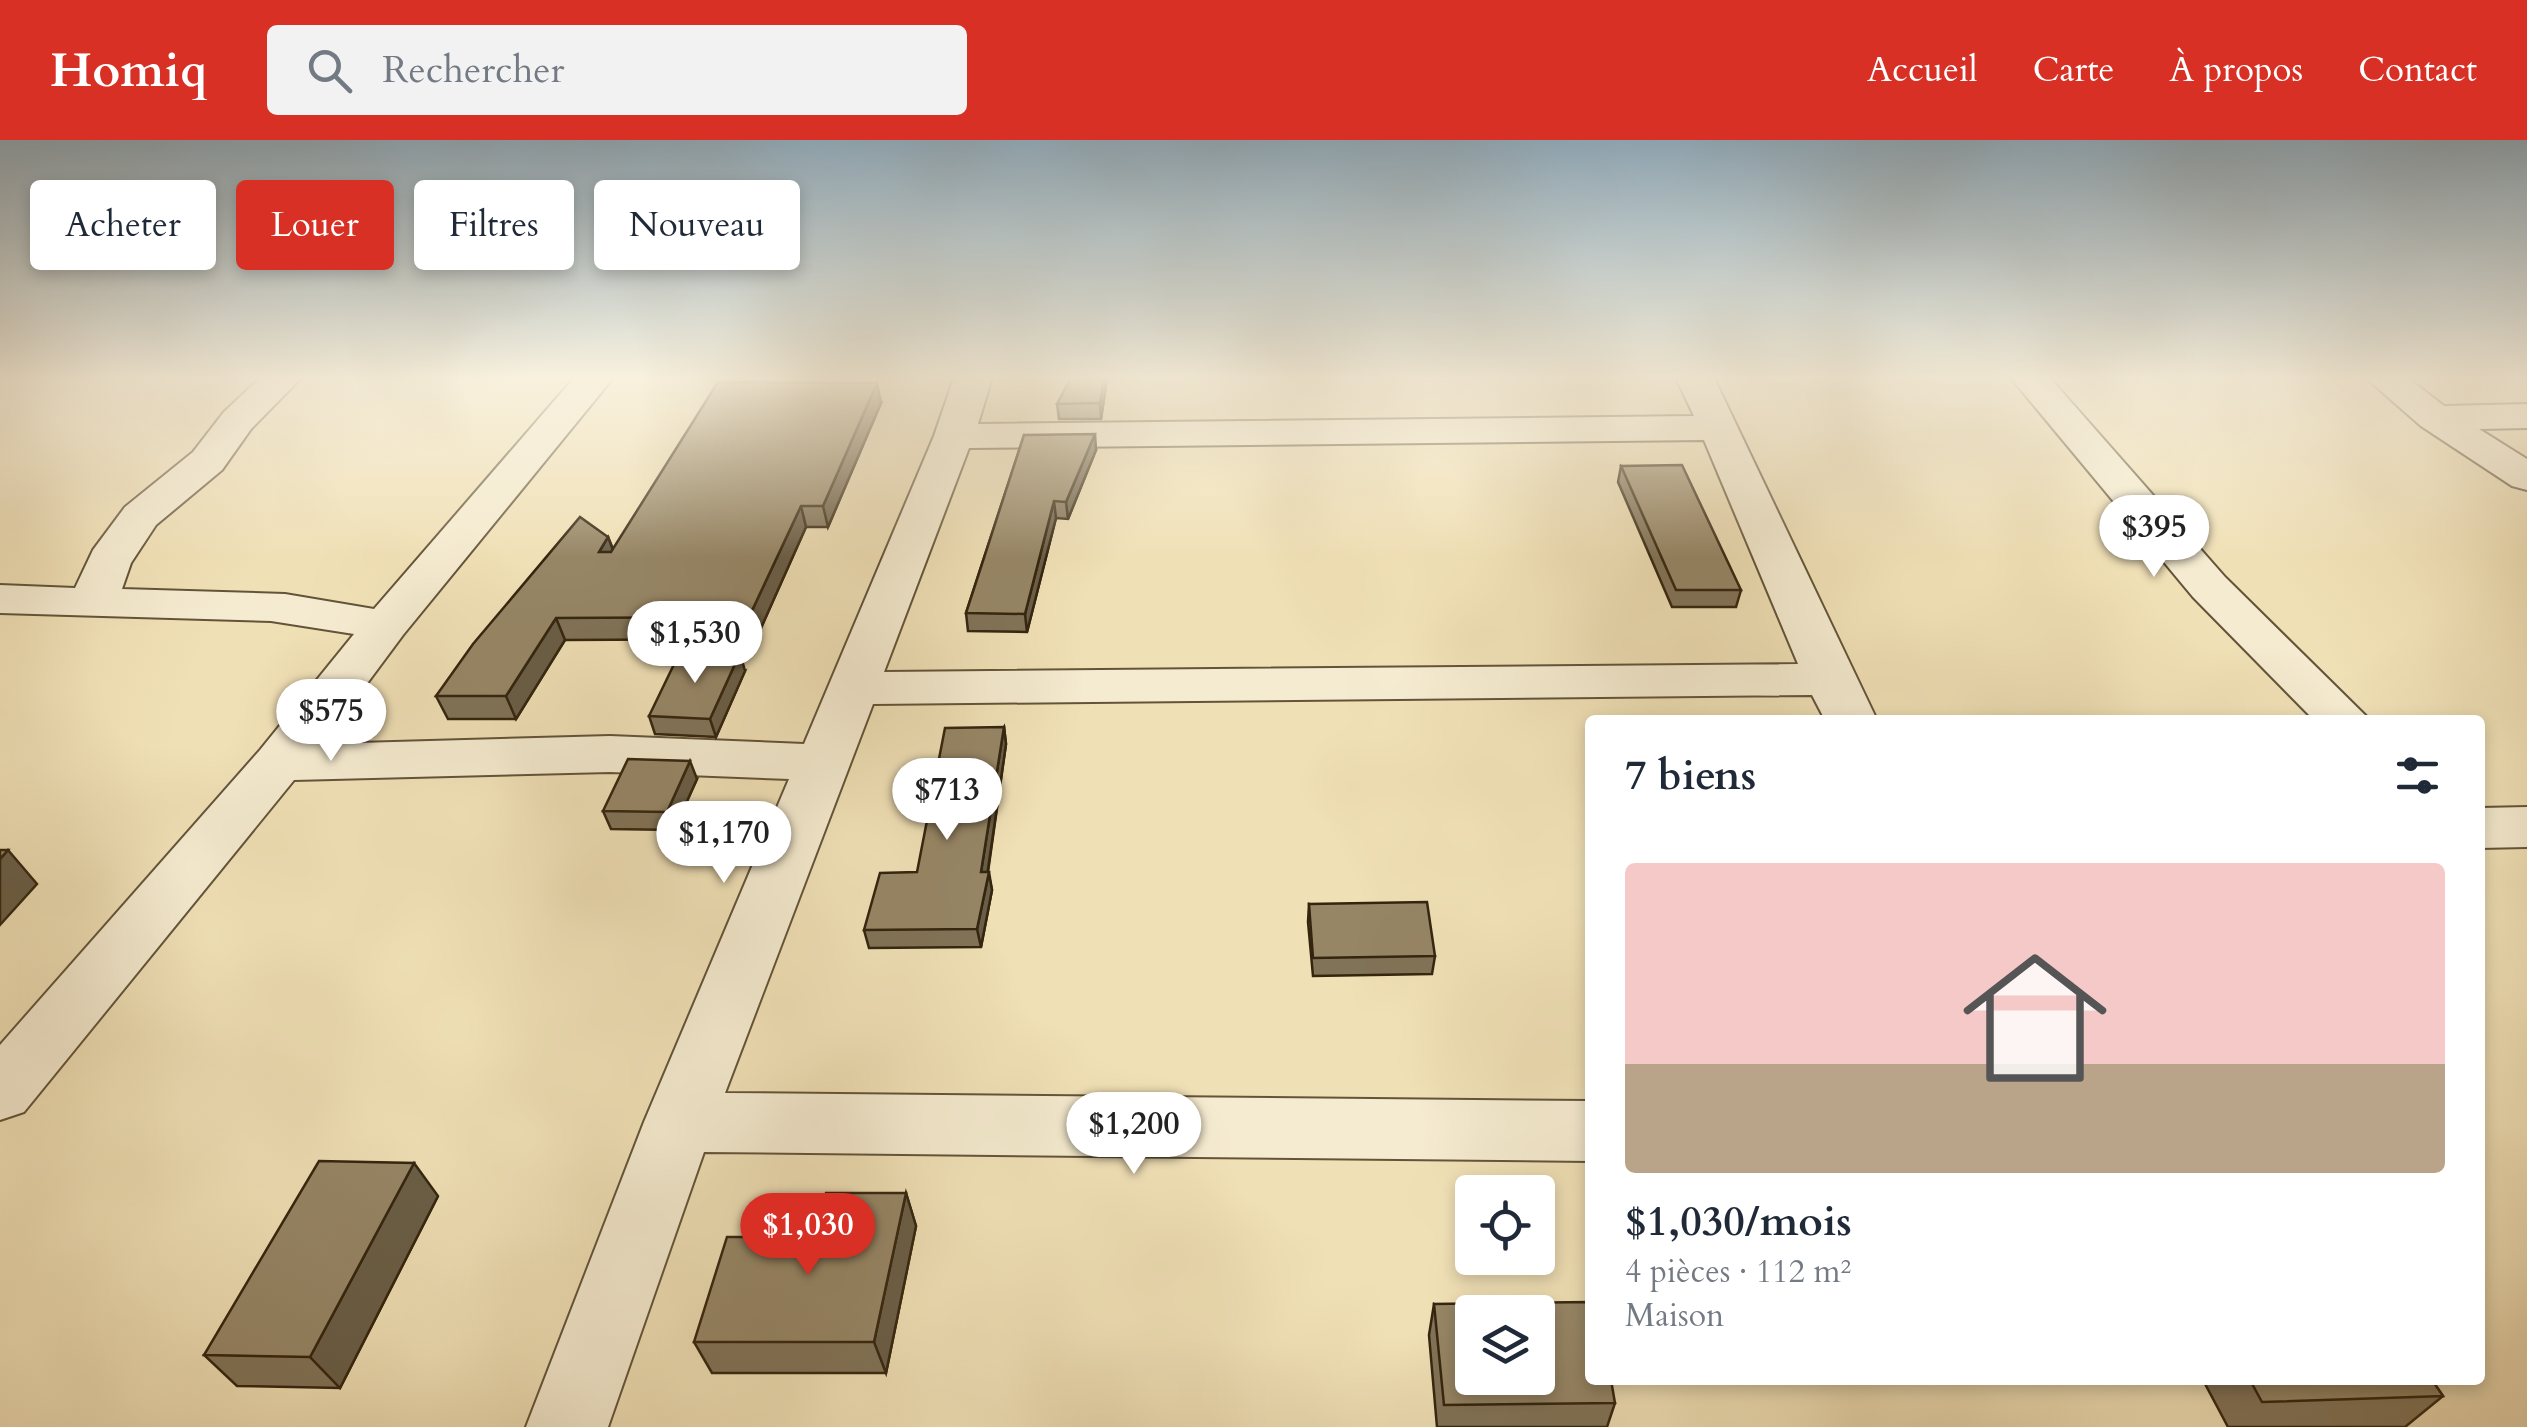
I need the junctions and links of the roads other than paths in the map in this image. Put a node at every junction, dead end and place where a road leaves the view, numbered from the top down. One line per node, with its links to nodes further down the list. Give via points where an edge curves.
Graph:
1 (223, 438): 9 (street, via 138,520 106,569)
2 (543, 438): 10 (street)
3 (953, 438): 11 (street)
4 (1724, 438): 12 (street)
5 (2082, 438): 13 (street, via 2210,587)
6 (2466, 438): 7 (street)
7 (2527, 478)
8 (0, 599): 9 (street)
9 (97, 600): 10 (street, via 275,606)
10 (386, 625): 15 (street)
11 (851, 688): 12 (street); 14 (street)
12 (1840, 700)
13 (2339, 715)
14 (822, 762): 15 (street, via 610,754); 19 (street)
15 (279, 763): 18 (street)
16 (2527, 827): 17 (street)
17 (2485, 828)
18 (0, 1092)
19 (679, 1122): 20 (street); 21 (street)
20 (1585, 1131)
21 (568, 1427)

